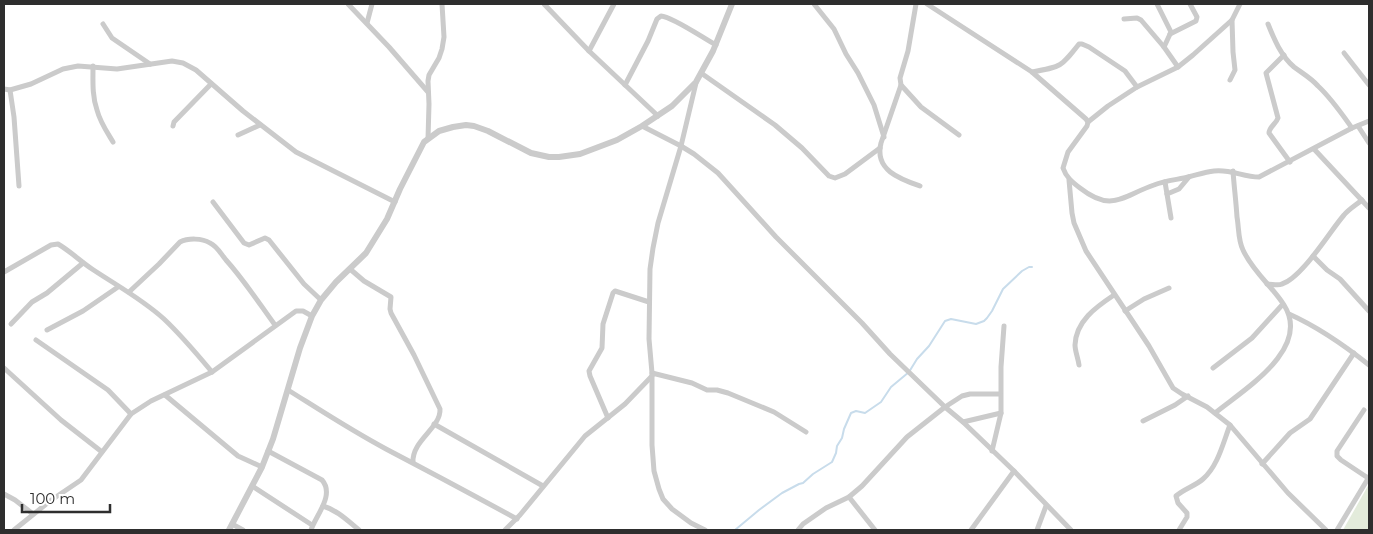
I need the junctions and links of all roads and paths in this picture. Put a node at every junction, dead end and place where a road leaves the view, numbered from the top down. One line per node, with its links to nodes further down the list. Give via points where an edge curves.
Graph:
1 (348, 4): 15 (street)
2 (372, 4): 15 (street)
3 (442, 4): 37 (street, via 444,37 428,81)
4 (544, 4): 21 (street)
5 (614, 4): 21 (street)
6 (732, 4): 19 (street)
7 (814, 4): 47 (street, via 834,29 858,73 874,105)
8 (916, 4): 33 (street)
9 (927, 4): 27 (street)
10 (1157, 4): 18 (street)
11 (1190, 4): 18 (street, via 1196,21)
12 (1240, 4): 14 (street)
13 (1124, 19): 20 (street, via 1141,20)
14 (1232, 20): 26 (street); 29 (street, via 1235,70)
15 (367, 23): 37 (street)
16 (103, 24): 24 (street, via 112,38)
17 (1268, 24): 23 (street)
18 (1170, 34): 20 (street)
19 (716, 45): 28 (street); 32 (street, via 661,16)
20 (1164, 47): 26 (street)
21 (589, 51): 32 (street)
22 (1344, 53): 34 (street)
23 (1284, 55): 44 (street, via 1319,86); 54 (street, via 1266,73 1278,118 1269,133)
24 (150, 64): 25 (street, via 117,69); 31 (street, via 183,63)
25 (93, 66): 36 (street, via 63,70 31,84); 49 (street, via 96,110)
26 (1178, 67): 35 (street)
27 (1032, 72): 35 (street, via 1056,68 1082,44 1125,70); 40 (street)
28 (701, 73): 30 (street); 52 (street, via 775,125 829,176 835,178 845,174)
29 (1230, 80)
30 (696, 82): 38 (street); 51 (street)
31 (211, 84): 41 (street); 42 (street)
32 (625, 85): 38 (street)
33 (901, 85): 46 (street, via 921,107); 47 (street)
34 (1369, 85)
35 (1136, 87): 40 (street)
36 (7, 89): 59 (street, via 14,117)
37 (428, 93): 48 (street)
38 (658, 116): 43 (street)
39 (1369, 121): 44 (street)
40 (1088, 122): 57 (street, via 1064,162 1063,168)
41 (260, 124): 45 (street); 64 (street, via 296,152)
42 (173, 126)
43 (642, 126): 48 (street, via 593,150 559,157 531,153 474,126 453,126); 51 (street)
44 (1355, 127): 50 (street); 53 (street)
45 (238, 135)
46 (959, 135)
47 (884, 137): 52 (street)
48 (428, 139): 64 (street)
49 (113, 142)
50 (1369, 144)
51 (681, 146): 77 (street, via 658,223 650,269); 99 (street, via 718,173 776,237)
52 (880, 148): 60 (street, via 880,157 890,172)
53 (1314, 149): 54 (street); 62 (street)
54 (1290, 162): 55 (street, via 1260,177)
55 (1233, 171): 56 (street); 71 (street, via 1240,240 1250,263)
56 (1188, 177): 58 (street); 61 (street, via 1179,190)
57 (1069, 180): 58 (street, via 1102,201 1117,200); 75 (street, via 1078,236)
58 (1165, 182): 61 (street)
59 (19, 186)
60 (920, 186)
61 (1167, 194): 66 (street)
62 (1362, 200): 65 (street); 67 (street, via 1346,213)
63 (213, 202): 76 (street, via 244,243 249,245 265,238 269,240)
64 (395, 202): 69 (street, via 366,253)
65 (1369, 208)
66 (1171, 218)
67 (1313, 256): 71 (street, via 1288,282); 80 (street, via 1340,279)
68 (83, 263): 70 (street, via 58,244); 72 (street); 83 (street, via 32,302)
69 (350, 269): 76 (street); 107 (street, via 364,282 391,297 391,313 440,408)
70 (4, 272)
71 (1266, 284): 78 (street)
72 (118, 287): 74 (street); 86 (street)
73 (1169, 288): 79 (street)
74 (129, 292): 84 (street, via 180,242 202,240 214,246 234,268); 93 (street, via 164,319)
75 (1114, 296): 79 (street); 89 (street, via 1093,310 1081,326 1075,347)
76 (321, 300): 82 (street)
77 (649, 302): 94 (street, via 648,339); 104 (street, via 613,293 603,324 602,348 590,371)
78 (1284, 304): 81 (street); 92 (street, via 1252,338)
79 (1125, 311): 98 (street, via 1173,388)
80 (1369, 311)
81 (1289, 314): 88 (street, via 1316,327); 102 (street, via 1291,331 1278,358 1253,384)
82 (312, 316): 84 (street, via 296,311); 95 (street)
83 (11, 324)
84 (275, 325): 93 (street)
85 (1004, 326): 96 (street)
86 (47, 330)
87 (36, 340): 103 (street, via 108,390)
88 (1354, 353): 90 (street); 114 (street, via 1310,419 1290,433)
89 (1079, 364)
90 (1369, 365)
91 (4, 368): 112 (street)
92 (1212, 368)
93 (212, 372): 97 (street)
94 (652, 375): 104 (street); 109 (street, via 728,394 774,412); 132 (street, via 652,444 659,489 672,509)
95 (288, 390): 110 (street); 113 (street, via 369,440)
96 (1000, 394): 99 (street, via 970,394); 101 (street)
97 (165, 395): 103 (street); 115 (street, via 238,456)
98 (1188, 396): 102 (street); 105 (street)
99 (945, 407): 106 (street); 121 (street, via 906,437)
100 (1364, 410): 117 (street, via 1337,451 1337,456)
101 (1001, 413): 106 (street); 111 (street)
102 (1215, 413): 108 (street)
103 (131, 414): 112 (street)
104 (608, 418): 119 (street, via 585,436)
105 (1143, 421)
106 (964, 422): 111 (street)
107 (434, 424): 113 (street, via 414,451); 119 (street)
108 (1230, 426): 114 (street); 138 (street, via 1207,475 1176,496 1188,517)
109 (806, 432)
110 (268, 451): 115 (street); 122 (street, via 322,480 327,493)
111 (992, 451): 116 (street)
112 (102, 452): 124 (street, via 82,480)
113 (413, 462): 125 (street)
114 (1262, 464): 139 (street)
115 (262, 467): 118 (street)
116 (1014, 471): 123 (street); 135 (street)
117 (1369, 477): 140 (street)
118 (252, 486): 126 (street); 127 (street)
119 (543, 486): 125 (street)
120 (4, 494): 124 (street)
121 (849, 497): 133 (street, via 826,508); 134 (street)
122 (322, 506): 127 (street); 130 (street, via 336,512)
123 (1046, 506): 136 (street); 137 (street)
124 (33, 514): 128 (street)
125 (517, 518): 131 (street)
126 (231, 527): 129 (street)
127 (312, 528)
128 (14, 530)
129 (243, 530)
130 (359, 530)
131 (505, 530)
132 (705, 530)
133 (798, 530)
134 (874, 530)
135 (971, 530)
136 (1037, 530)
137 (1071, 530)
138 (1179, 530)
139 (1326, 530)
140 (1337, 530)

